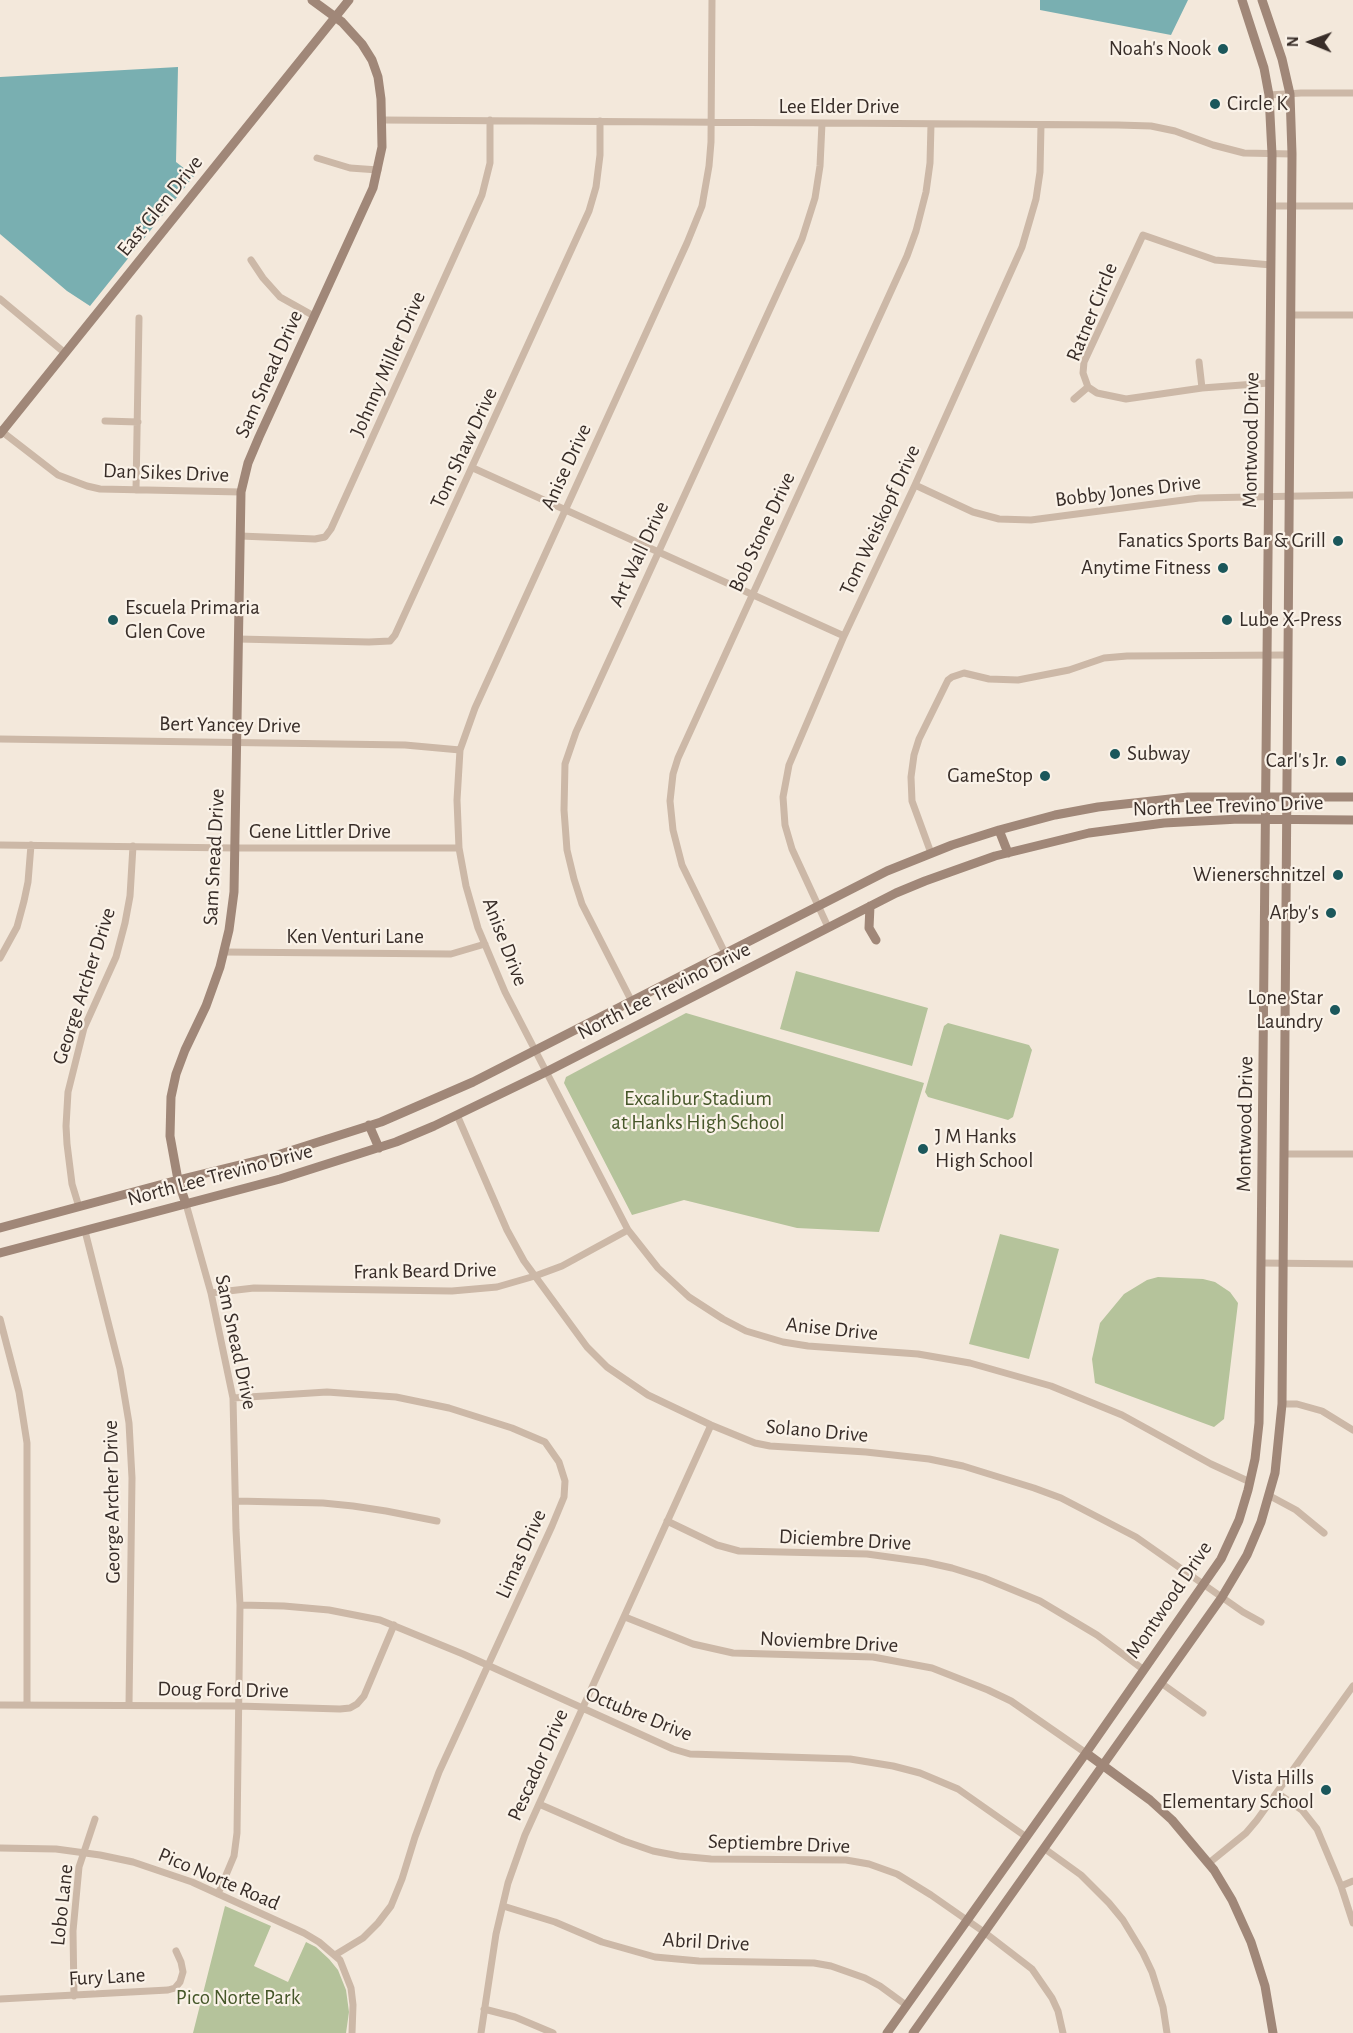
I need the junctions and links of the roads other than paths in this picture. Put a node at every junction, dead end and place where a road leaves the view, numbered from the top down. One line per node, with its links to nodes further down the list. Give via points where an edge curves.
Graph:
1 (312, 0): 6 (main road, Sam Snead Drive)
2 (349, 0): 6 (main road, East Glen Drive)
3 (712, 0): 13 (street, Anise Drive)
4 (1242, 0): 9 (main road, Montwood Drive)
5 (1262, 0): 8 (main road, Montwood Drive)
6 (335, 17): 10 (main road, Sam Snead Drive, via 372,60 378,77); 31 (main road, East Glen Drive)
7 (1353, 93): 8 (street)
8 (1290, 94): 9 (street); 18 (main road, Montwood Drive)
9 (1269, 95): 17 (main road, Montwood Drive)
10 (382, 120): 11 (street, Lee Elder Drive); 20 (main road, Sam Snead Drive)
11 (490, 120): 12 (street, Lee Elder Drive); 48 (street, Johnny Miller Drive, via 490,163 482,195 331,529 325,537 315,539)
12 (600, 121): 13 (street, Lee Elder Drive); 40 (street, Tom Shaw Drive, via 600,155 589,211)
13 (711, 123): 14 (street, Lee Elder Drive); 47 (street, Anise Drive, via 710,166 697,218)
14 (822, 123): 15 (street, Lee Elder Drive); 49 (street, Art Wall Drive, via 819,177 802,239)
15 (931, 124): 16 (street, Lee Elder Drive); 50 (street, Bob Stone Drive, via 926,192 913,239)
16 (1041, 125): 17 (street, Lee Elder Drive, via 1151,126 1227,150); 41 (street, Tom Weiskopf Drive, via 1036,199 1022,247)
17 (1272, 154): 18 (street, Lee Elder Drive); 21 (main road, Montwood Drive)
18 (1292, 154): 22 (main road, Montwood Drive)
19 (317, 158): 20 (street, via 350,168)
20 (378, 170): 29 (main road, Sam Snead Drive, via 366,206)
21 (1272, 206): 22 (street); 25 (main road, Montwood Drive)
22 (1291, 206): 23 (street); 27 (main road, Montwood Drive)
23 (1353, 206)
24 (251, 260): 29 (street, via 280,297)
25 (1271, 265): 33 (main road, Montwood Drive); 34 (street, Ratner Circle, via 1215,260 1143,235 1084,363)
26 (0, 299): 31 (street)
27 (1291, 315): 28 (street); 46 (main road, Montwood Drive)
28 (1353, 315)
29 (314, 316): 43 (main road, Sam Snead Drive, via 248,463)
30 (139, 318): 38 (street)
31 (65, 353): 39 (main road, East Glen Drive)
32 (1199, 362): 35 (street)
33 (1269, 383): 35 (street, Ratner Circle); 45 (main road, Montwood Drive)
34 (1088, 387): 35 (street, Ratner Circle, via 1097,393 1126,399); 36 (street)
35 (1202, 388)
36 (1074, 399)
37 (105, 421): 38 (street)
38 (138, 422): 42 (street)
39 (1, 432): 42 (street, Dan Sikes Drive, via 75,483 100,489)
40 (473, 468): 47 (street); 52 (street, Tom Shaw Drive, via 390,641)
41 (915, 485): 45 (street, Bobby Jones Drive, via 973,512 1017,520 1199,498); 51 (street, Tom Weiskopf Drive)
42 (136, 490): 43 (street, Dan Sikes Drive)
43 (241, 492): 48 (main road, Sam Snead Drive)
44 (1353, 495): 46 (street, Bobby Jones Drive)
45 (1268, 496): 46 (street, Bobby Jones Drive); 53 (main road, Montwood Drive)
46 (1288, 496): 54 (main road, Montwood Drive)
47 (565, 509): 49 (street); 57 (street, Anise Drive, via 475,708)
48 (240, 536): 52 (main road, Sam Snead Drive)
49 (658, 552): 50 (street); 80 (street, Art Wall Drive, via 576,732 565,764 563,786 567,849 582,904)
50 (752, 594): 51 (street); 78 (street, Bob Stone Drive, via 678,758 670,792 673,830 682,865)
51 (844, 636): 72 (street, Tom Weiskopf Drive, via 794,750 783,797 792,849)
52 (238, 639): 56 (main road, Sam Snead Drive)
53 (1266, 655): 54 (street); 59 (main road, Montwood Drive); 70 (street, via 1127,656 1018,680 964,673 952,677 919,739 911,777 912,801)
54 (1287, 655): 58 (main road, Montwood Drive)
55 (0, 739): 56 (street, Bert Yancey Drive)
56 (236, 742): 57 (street, Bert Yancey Drive); 68 (main road, Sam Snead Drive)
57 (460, 750): 69 (street, Anise Drive)
58 (1286, 796): 59 (main road, North Lee Trevino Drive); 60 (main road, North Lee Trevino Drive); 62 (main road, Montwood Drive)
59 (1265, 797): 61 (main road, Montwood Drive); 64 (main road, North Lee Trevino Drive, via 1134,802 1055,815)
60 (1353, 797)
61 (1265, 819): 62 (main road, North Lee Trevino Drive); 71 (main road, North Lee Trevino Drive, via 1127,827); 81 (main road, Montwood Drive)
62 (1286, 820): 63 (main road, North Lee Trevino Drive); 82 (main road, Montwood Drive)
63 (1353, 820)
64 (999, 830): 70 (main road, North Lee Trevino Drive); 71 (main road)
65 (0, 844): 66 (street, Gene Littler Drive)
66 (31, 845): 67 (street, Gene Littler Drive); 79 (street, via 24,901 14,933)
67 (133, 846): 68 (street, Gene Littler Drive); 92 (street, George Archer Drive, via 125,923 116,957 84,1028 68,1092 67,1144)
68 (235, 848): 69 (street, Gene Littler Drive); 77 (main road, Sam Snead Drive, via 233,901)
69 (459, 848): 76 (street, Anise Drive)
70 (930, 853): 72 (main road, North Lee Trevino Drive)
71 (1008, 853): 73 (main road, North Lee Trevino Drive, via 925,880)
72 (819, 906): 74 (street, Tom Weiskopf Drive); 78 (main road, North Lee Trevino Drive)
73 (870, 906): 74 (main road, North Lee Trevino Drive); 75 (main road, via 869,928)
74 (828, 927): 84 (main road, North Lee Trevino Drive)
75 (876, 940)
76 (484, 944): 77 (street, Ken Venturi Lane, via 451,954); 83 (street, Anise Drive)
77 (224, 952): 90 (main road, Sam Snead Drive, via 206,1006 179,1066 171,1097 170,1136)
78 (725, 952): 80 (main road, North Lee Trevino Drive)
79 (0, 958)
80 (631, 1000): 83 (main road, North Lee Trevino Drive)
81 (1264, 1038): 82 (main road); 97 (main road, Montwood Drive)
82 (1285, 1038): 88 (main road, Montwood Drive)
83 (537, 1050): 84 (street, Anise Drive); 86 (main road, North Lee Trevino Drive, via 444,1095)
84 (548, 1071): 85 (main road, North Lee Trevino Drive); 94 (street, Anise Drive)
85 (457, 1115): 87 (main road, North Lee Trevino Drive); 100 (street, Solano Drive, via 507,1230)
86 (369, 1125): 87 (main road); 90 (main road, North Lee Trevino Drive, via 268,1158)
87 (379, 1148): 91 (main road, North Lee Trevino Drive)
88 (1284, 1154): 89 (street); 98 (main road, Montwood Drive)
89 (1353, 1154)
90 (178, 1180): 91 (main road, Sam Snead Drive); 92 (main road, North Lee Trevino Drive)
91 (186, 1204): 95 (main road, North Lee Trevino Drive); 101 (street, Sam Snead Drive)
92 (79, 1207): 93 (main road, North Lee Trevino Drive)
93 (0, 1228)
94 (628, 1230): 100 (street, Frank Beard Drive); 107 (street, Anise Drive, via 658,1268 689,1297 746,1331 808,1346 928,1356 1024,1377 1122,1415)
95 (85, 1231): 96 (main road, North Lee Trevino Drive); 125 (street, George Archer Drive, via 120,1369 129,1423)
96 (0, 1253)
97 (1261, 1263): 98 (street); 107 (main road, Montwood Drive, via 1259,1423)
98 (1282, 1264): 99 (street); 104 (main road, Montwood Drive)
99 (1353, 1264)
100 (536, 1276): 101 (street, Frank Beard Drive, via 469,1290 254,1288); 105 (street, Solano Drive, via 587,1347 607,1367 648,1395)
101 (211, 1293): 103 (street, Sam Snead Drive)
102 (0, 1319): 124 (street, via 19,1392 27,1443)
103 (233, 1398): 109 (street, Sam Snead Drive); 119 (street, Limas Drive, via 318,1392 396,1397 479,1417 540,1439 548,1446 563,1473 564,1497)
104 (1282, 1404): 106 (street, via 1322,1411); 108 (main road, Montwood Drive)
105 (711, 1425): 111 (street, Pescador Drive); 113 (street, Solano Drive, via 770,1446 929,1459 1003,1477 1061,1498 1106,1521)
106 (1353, 1430)
107 (1250, 1482): 113 (main road, Montwood Drive, via 1231,1539)
108 (1270, 1496): 112 (street, via 1296,1510); 114 (main road, Montwood Drive, via 1246,1555)
109 (236, 1501): 110 (street, via 323,1503 387,1510); 115 (street, Sam Snead Drive)
110 (437, 1521)
111 (668, 1521): 116 (street, Pescador Drive); 120 (street, Diciembre Drive, via 717,1545 739,1551 867,1554 925,1562 984,1578 1040,1601)
112 (1324, 1533)
113 (1204, 1584): 114 (street, Solano Drive); 120 (main road, Montwood Drive)
114 (1222, 1597): 117 (street, Solano Drive); 121 (main road, Montwood Drive)
115 (240, 1605): 118 (street, Octubre Drive, via 329,1610); 126 (street, Sam Snead Drive)
116 (625, 1617): 127 (street, Pescador Drive); 129 (street, Noviembre Drive, via 693,1644 733,1653 873,1657 932,1668 1011,1701)
117 (1261, 1622)
118 (394, 1625): 119 (street, Octubre Drive); 126 (street, Doug Ford Drive, via 370,1684 357,1704 340,1709)
119 (488, 1666): 127 (street, Octubre Drive); 147 (street, Limas Drive, via 435,1782 391,1906 363,1938)
120 (1144, 1670): 129 (main road, Montwood Drive)
121 (1161, 1683): 128 (street); 130 (main road, Montwood Drive)
122 (1353, 1686): 131 (street)
123 (0, 1705): 124 (street, Doug Ford Drive)
124 (27, 1705): 125 (street, Doug Ford Drive)
125 (129, 1706): 126 (street, Doug Ford Drive)
126 (238, 1706): 141 (street, Sam Snead Drive, via 236,1846)
127 (582, 1709): 132 (street, Pescador Drive); 134 (street, Octubre Drive, via 690,1754 850,1759 920,1773 958,1790)
128 (1203, 1713)
129 (1086, 1753): 130 (main road); 134 (main road, Montwood Drive)
130 (1103, 1767): 136 (main road, Montwood Drive); 138 (main road, via 1150,1800)
131 (1277, 1793): 138 (street, via 1246,1833); 140 (street, via 1311,1819)
132 (539, 1804): 142 (street, Pescador Drive, via 515,1860); 143 (street, Septiembre Drive, via 624,1841 679,1856 824,1859 868,1864 909,1880)
133 (95, 1819): 137 (street, Lobo Lane)
134 (1025, 1836): 143 (main road, Montwood Drive)
135 (0, 1848): 137 (street, Pico Norte Road)
136 (1045, 1849): 145 (main road, Montwood Drive); 158 (street, via 1094,1887 1133,1935 1159,1991)
137 (84, 1852): 141 (street, Pico Norte Road, via 157,1869); 148 (street, Lobo Lane, via 73,1931)
138 (1209, 1863): 159 (main road, via 1251,1942 1265,1986)
139 (1353, 1881): 140 (street)
140 (1341, 1886): 144 (street)
141 (218, 1894): 147 (street, Pico Norte Road, via 304,1934)
142 (503, 1905): 150 (street, Abril Drive, via 655,1957 831,1966 865,1978); 151 (street, Pescador Drive)
143 (966, 1920): 145 (street, Septiembre Drive); 150 (main road, Montwood Drive)
144 (1353, 1923)
145 (984, 1932): 156 (main road, Montwood Drive); 157 (street, Septiembre Drive, via 1017,1956 1041,1981 1058,2011)
146 (176, 1951): 148 (street, Fury Lane, via 183,1972 175,1988)
147 (335, 1955): 152 (street, Pico Norte Road, via 351,1988)
148 (74, 1996): 149 (street, Fury Lane)
149 (0, 1999)
150 (906, 2005): 155 (main road, Montwood Drive)
151 (484, 2009): 153 (street, Pescador Drive); 154 (street)
152 (352, 2033)
153 (481, 2033)
154 (553, 2033)
155 (887, 2033)
156 (913, 2033)
157 (1063, 2033)
158 (1167, 2033)
159 (1273, 2033)

